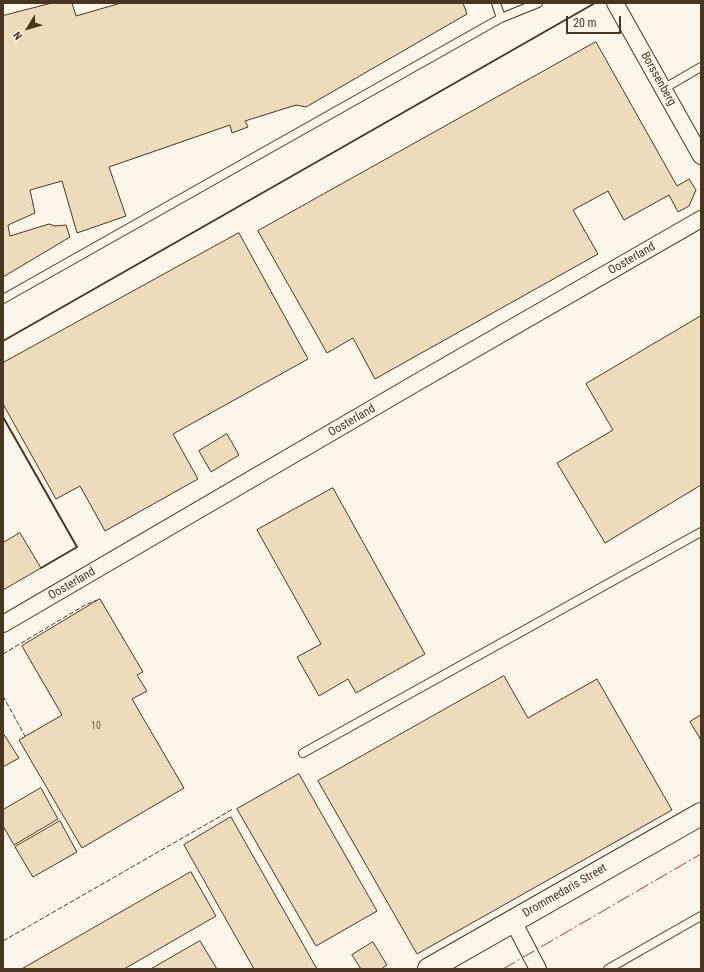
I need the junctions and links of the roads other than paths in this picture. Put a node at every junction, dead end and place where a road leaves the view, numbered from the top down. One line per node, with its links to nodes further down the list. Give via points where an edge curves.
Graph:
1 (496, 3): 4 (lane)
2 (538, 3): 4 (lane)
3 (615, 3): 6 (street, Borssenberg)
4 (501, 18): 9 (lane)
5 (701, 68): 6 (lane)
6 (663, 89): 7 (street, Borssenberg)
7 (701, 156)
8 (701, 219): 11 (street, Oosterland)
9 (3, 299)
10 (701, 532): 12 (lane)
11 (3, 624)
12 (303, 752)
13 (701, 814): 15 (street, Drommedaris Street)
14 (701, 916): 18 (lane)
15 (513, 920): 16 (street, Drommedaris Street); 17 (street)
16 (429, 969)
17 (538, 969)
18 (608, 969)

